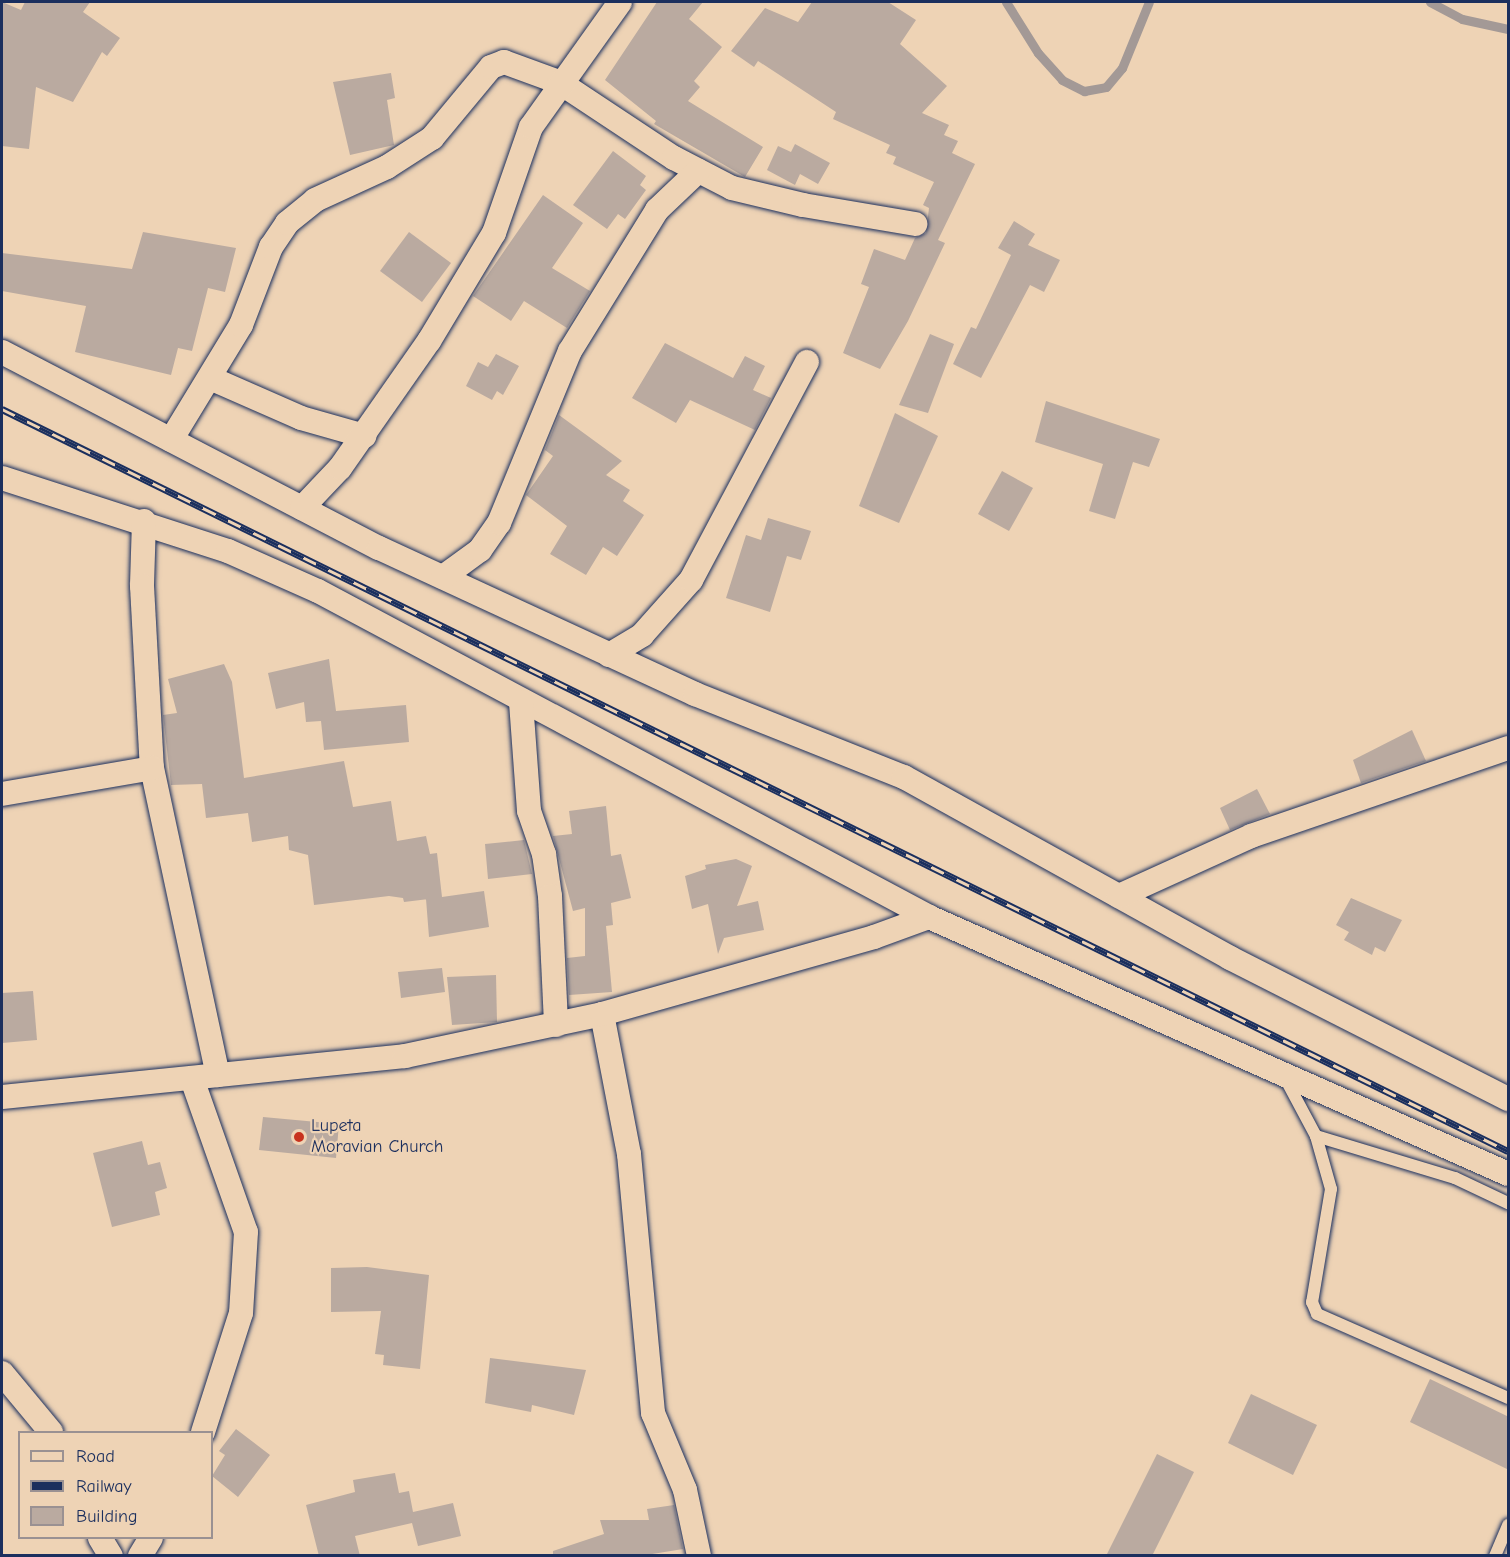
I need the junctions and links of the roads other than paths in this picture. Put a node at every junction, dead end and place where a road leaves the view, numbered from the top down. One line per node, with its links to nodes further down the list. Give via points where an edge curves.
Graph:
1 (621, 2): 2 (street)
2 (559, 82): 3 (street); 7 (street, via 504,62 491,67 432,138 387,167 315,200 287,223 271,247 241,324); 8 (street, via 531,127 494,233)
3 (698, 171): 4 (street, via 732,188 803,206); 13 (street, via 657,210 570,351 499,523 480,550)
4 (915, 224)
5 (2, 352): 9 (street)
6 (807, 362): 14 (street, via 691,580 642,635)
7 (210, 378): 8 (street, via 301,418); 9 (street)
8 (364, 436): 11 (street)
9 (171, 440): 11 (street)
10 (2, 478): 12 (street)
11 (302, 508): 13 (street)
12 (144, 521): 15 (street, via 228,551 318,591); 17 (street, via 142,586)
13 (443, 577): 14 (street)
14 (609, 655): 19 (street, via 904,777)
15 (521, 702): 20 (street); 22 (street, via 529,811 544,854 550,896)
16 (1509, 748): 19 (street, via 1251,836)
17 (152, 768): 18 (street); 24 (street)
18 (2, 794)
19 (1119, 896): 27 (street)
20 (929, 917): 21 (street, via 874,937); 23 (street)
21 (603, 1014): 22 (street); 40 (street, via 629,1154 653,1413 685,1490)
22 (556, 1025): 24 (street, via 405,1056)
23 (1283, 1074): 28 (lane); 29 (street)
24 (218, 1076): 25 (street)
25 (192, 1079): 26 (street); 34 (street, via 246,1232 241,1314)
26 (2, 1097)
27 (1509, 1099)
28 (1316, 1136): 30 (lane, via 1455,1178); 32 (lane, via 1331,1189 1312,1302 1317,1314)
29 (1509, 1174)
30 (1509, 1203)
31 (2, 1373): 33 (street)
32 (1509, 1398)
33 (50, 1431)
34 (203, 1431)
35 (1509, 1525): 41 (lane)
36 (101, 1539): 38 (street)
37 (150, 1539): 39 (street)
38 (111, 1556)
39 (140, 1556)
40 (699, 1556)
41 (1496, 1556)

